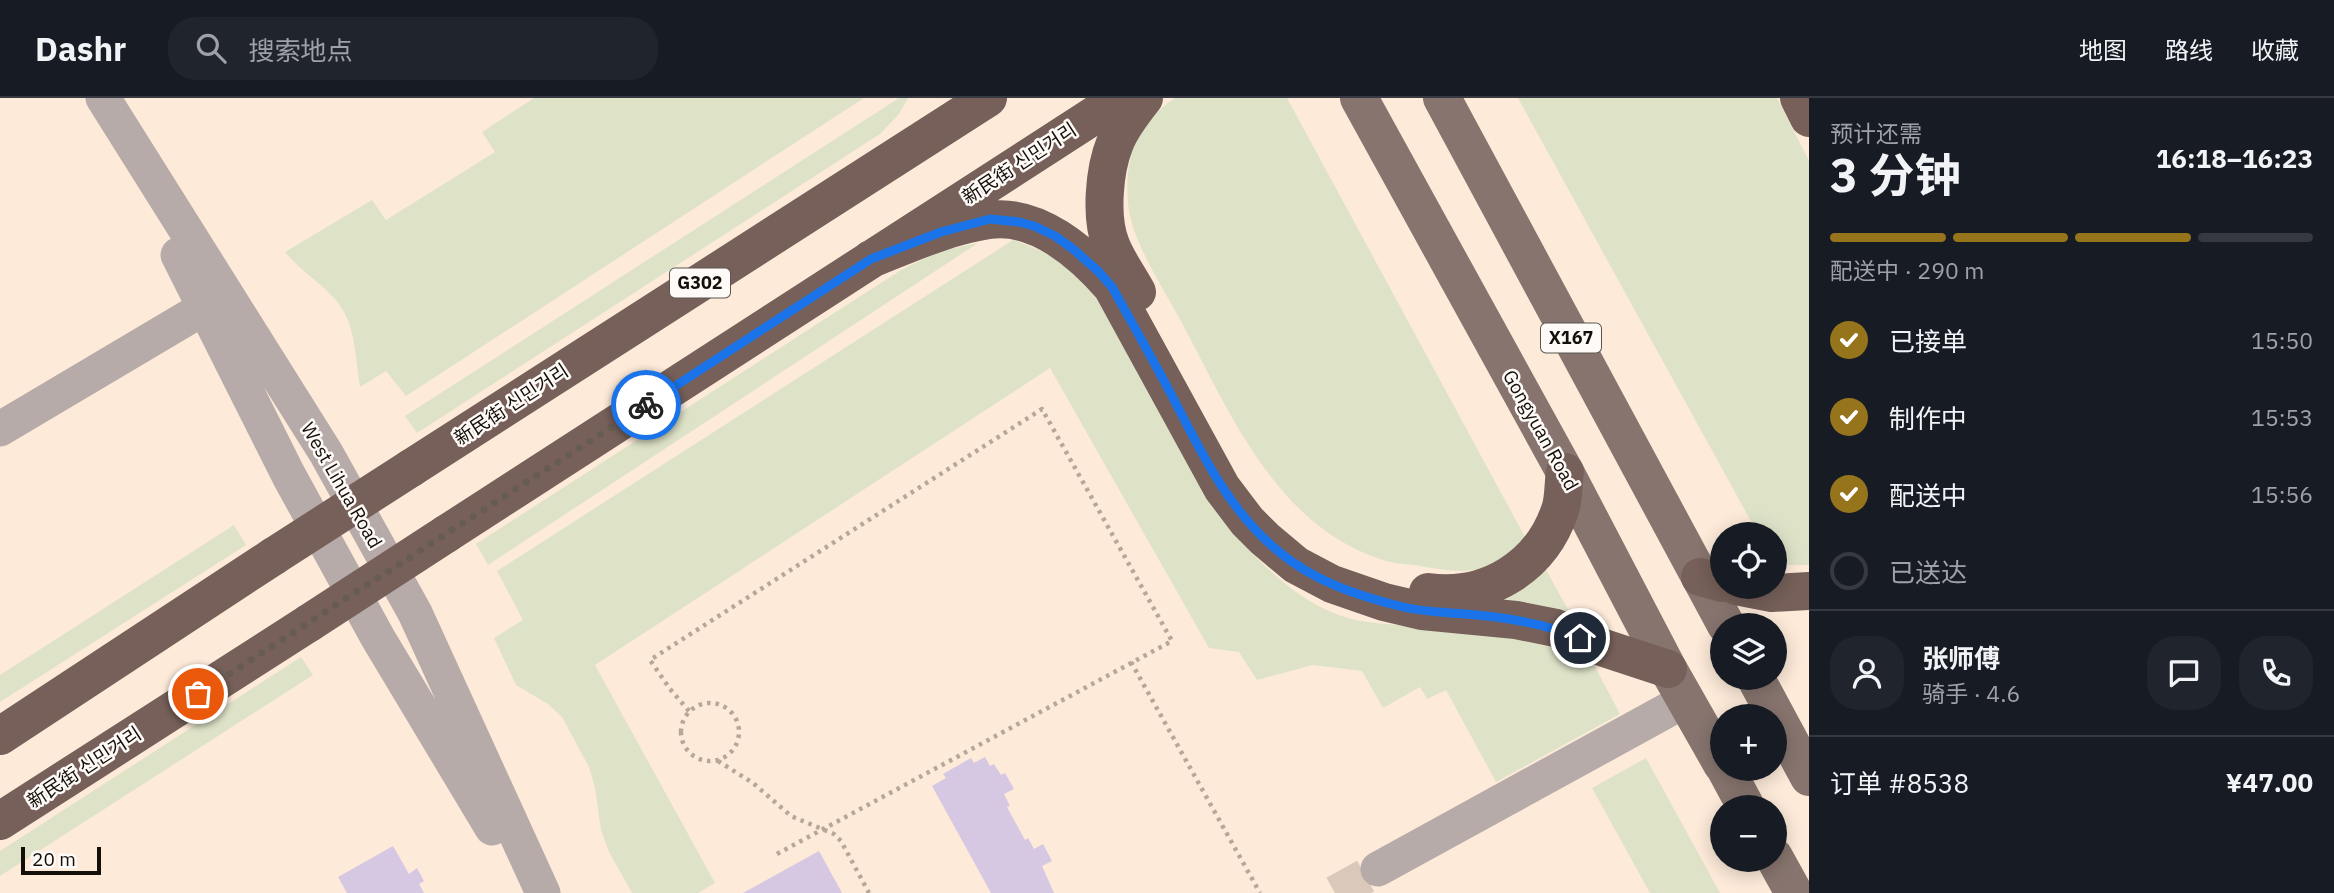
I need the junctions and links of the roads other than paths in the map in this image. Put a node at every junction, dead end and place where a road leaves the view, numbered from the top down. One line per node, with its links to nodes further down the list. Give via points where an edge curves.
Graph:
1 (101, 98): 12 (street, West Lihua Road); 27 (street, West Lihua Road, via 326,453 415,613)
2 (939, 98): 10 (highway)
3 (988, 98): 10 (highway, 新民街 신민거리 / G302)
4 (1121, 98): 11 (highway, 新民街 신민거리)
5 (1144, 98): 14 (highway, via 1114,144 1104,210 1111,244 1240,475 1282,524 1367,578 1440,594 1473,591 1521,569 1544,543 1561,509)
6 (1359, 98): 14 (main road, Gongyuan Road)
7 (1442, 98): 15 (main road, X167)
8 (1799, 98): 9 (highway)
9 (1809, 118)
10 (894, 160): 20 (highway, 新民街 신민거리 / G302, bridge)
11 (871, 259): 18 (highway, via 990,219 1019,222 1055,236 1112,287 1222,488 1278,552 1332,584 1384,602 1435,614 1476,615 1556,628); 23 (highway, 新民街 신민거리, bridge)
12 (205, 308): 13 (street); 26 (street, West Lihua Road, via 378,638)
13 (0, 429)
14 (1565, 472): 18 (main road, Gongyuan Road)
15 (1710, 578)
16 (1809, 592): 17 (highway)
17 (1787, 593)
18 (1677, 684): 21 (main road, Gongyuan Road); 24 (street)
19 (1762, 690): 22 (main road)
20 (0, 736)
21 (1710, 743)
22 (1809, 777)
23 (0, 821)
24 (1378, 869)
25 (1782, 872): 28 (main road)
26 (531, 893)
27 (543, 893)
28 (1794, 893)

